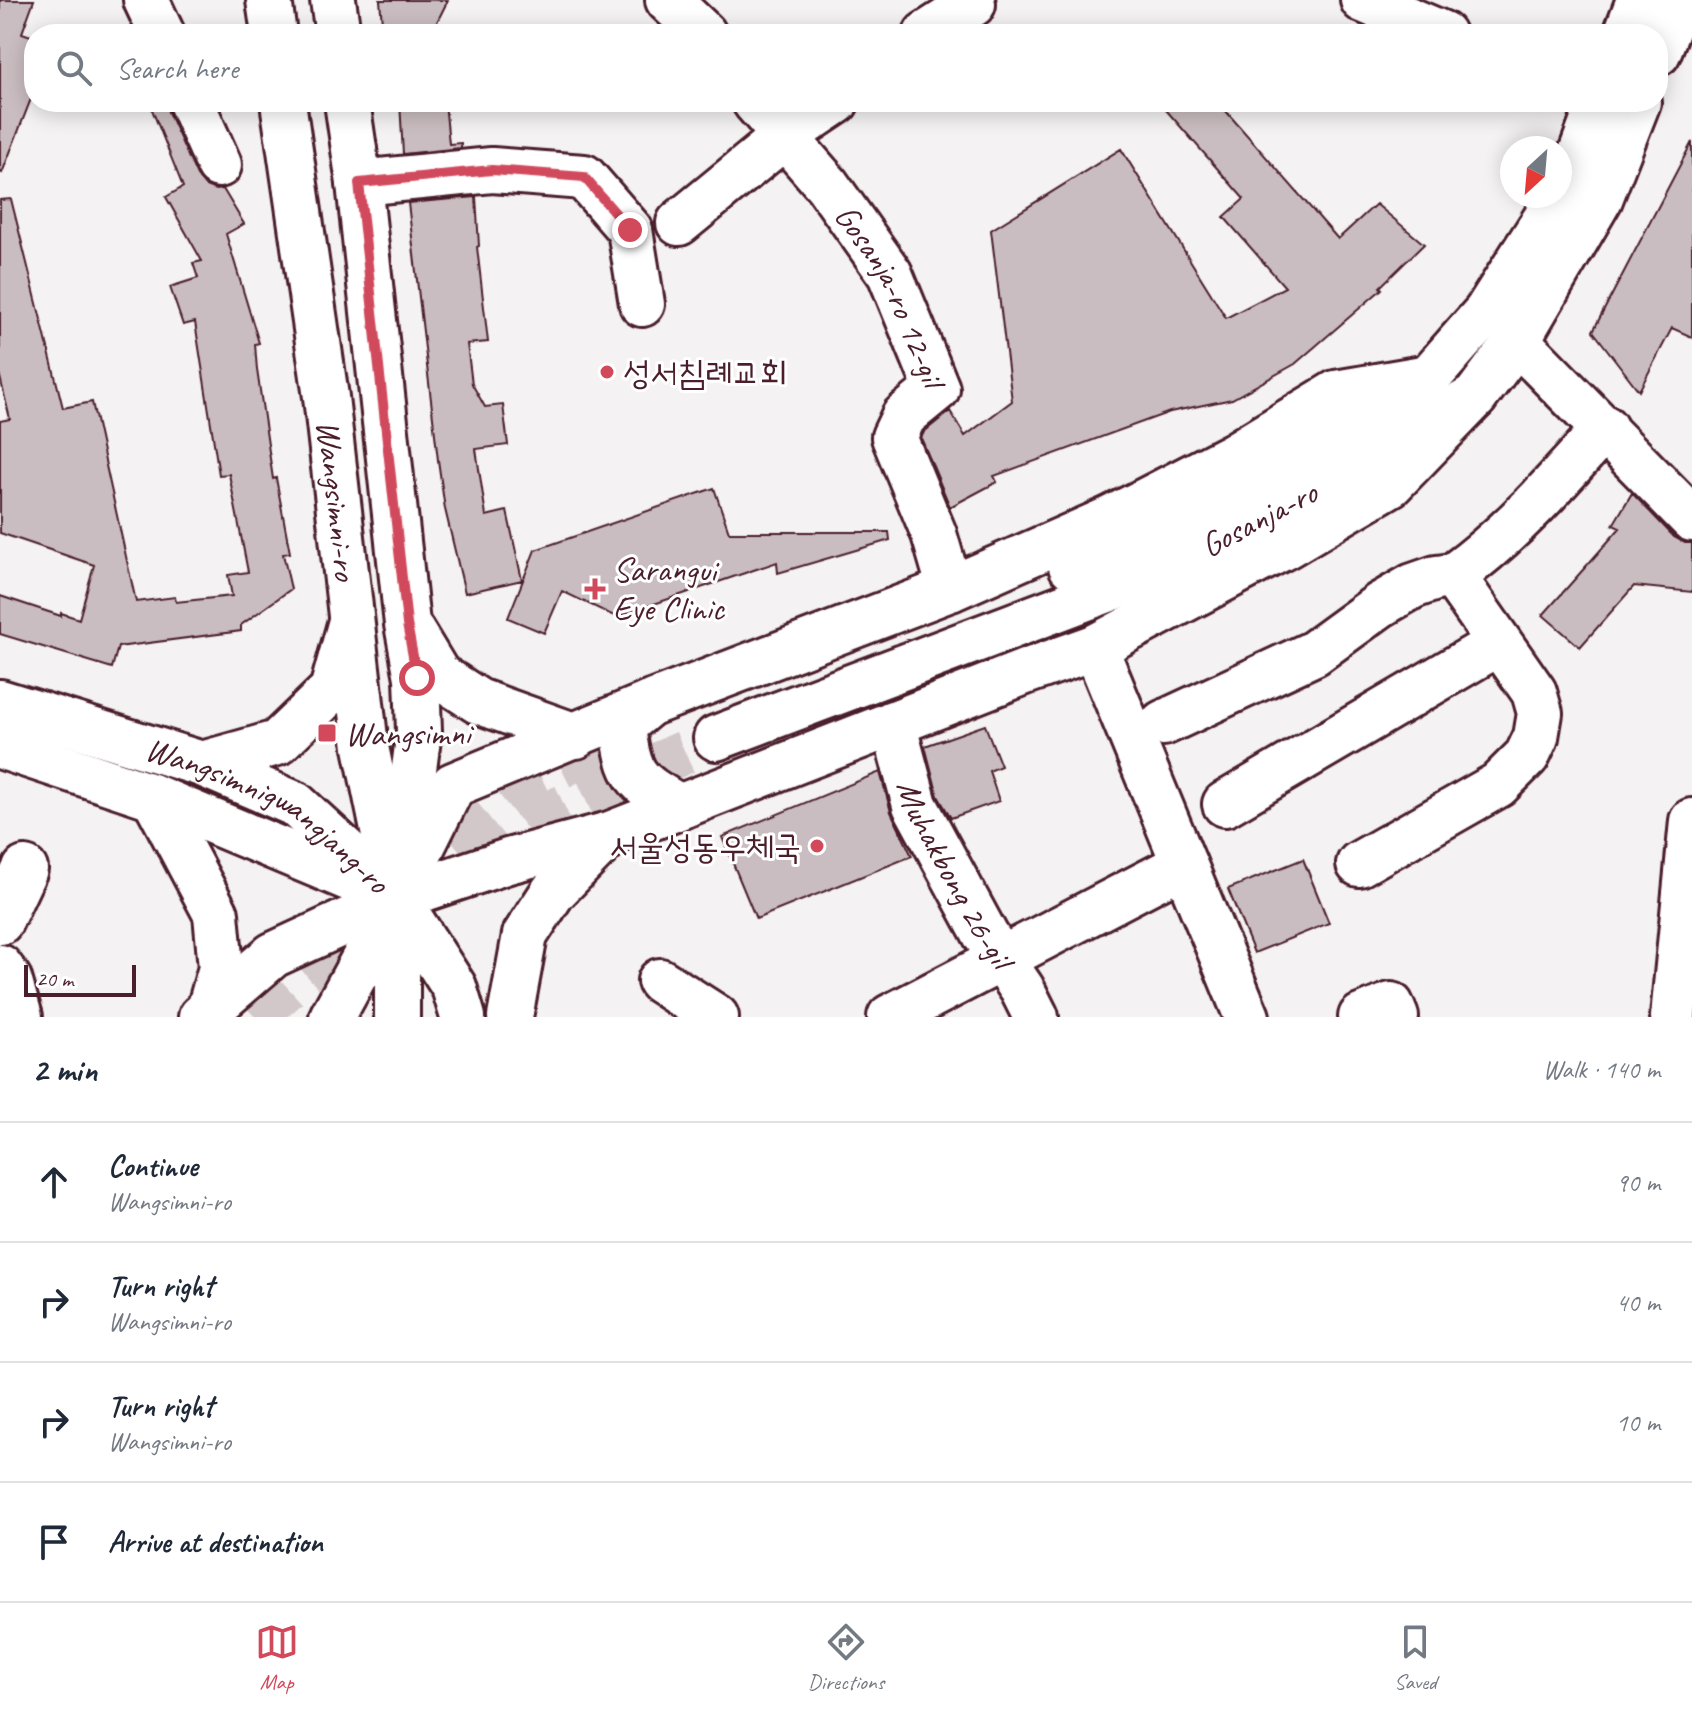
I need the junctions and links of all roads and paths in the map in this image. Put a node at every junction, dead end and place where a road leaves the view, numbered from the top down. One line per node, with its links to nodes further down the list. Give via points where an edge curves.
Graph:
1 (146, 0): 9 (main road)
2 (269, 0): 10 (main road)
3 (333, 0): 11 (main road)
4 (668, 0): 12 (main road)
5 (1363, 0): 14 (main road)
6 (1639, 0): 15 (main road)
7 (1679, 0): 16 (main road)
8 (973, 4): 13 (main road)
9 (157, 24)
10 (273, 24)
11 (337, 24)
12 (693, 24)
13 (942, 24)
14 (1419, 24)
15 (1630, 24)
16 (1668, 28)
17 (195, 112): 25 (main road)
18 (284, 112): 38 (main road, Wangsimni-ro, via 326,397)
19 (348, 112): 27 (main road, Wangsimni-ro)
20 (764, 112): 24 (main road, Gosanja-ro 12-gil)
21 (821, 112): 24 (main road)
22 (1596, 112): 26 (main road, Gosanja-ro)
23 (1634, 112): 31 (main road, Gosanja-ro, via 1600,199)
24 (785, 136): 29 (main road); 37 (main road, Gosanja-ro 12-gil, via 890,274 937,389 904,416 894,437 934,534)
25 (219, 165)
26 (1572, 177)
27 (359, 183): 30 (main road, via 492,170 584,177 630,230); 39 (main road, Wangsimni-ro)
28 (1552, 208): 32 (main road, Gosanja-ro, via 1486,312)
29 (679, 223)
30 (642, 304)
31 (1517, 341): 33 (main road, Gosanja-ro); 34 (main road)
32 (1429, 377): 33 (main road, Gosanja-ro, via 1333,440 1140,540 710,722 1155,572 1353,469); 37 (main road, via 1336,393 1234,455 1110,519)
33 (1475, 397): 41 (main road, via 1391,484)
34 (1605, 428): 35 (main road); 36 (main road, via 1539,502)
35 (1692, 519)
36 (1453, 576): 40 (main road); 45 (main road, via 1413,586 1314,653)
37 (950, 589): 43 (main road)
38 (351, 621): 48 (main road, via 332,690 277,743); 57 (main road, Wangsimni-ro, via 366,747)
39 (407, 624): 46 (main road, via 438,675 478,701); 57 (main road, Wangsimni-ro, via 419,731)
40 (1499, 643): 50 (main road); 55 (main road, via 1534,692 1540,713 1527,756 1498,785)
41 (1095, 647): 44 (main road); 54 (main road)
42 (0, 702): 48 (main road, Wangsimnigwangjang-ro)
43 (649, 704): 46 (main road); 51 (main road, via 623,726 627,763 647,788)
44 (893, 723): 51 (main road); 59 (main road, Muhakbong 26-gil, via 915,805)
45 (1163, 723)
46 (576, 736): 57 (main road, via 453,785)
47 (0, 746): 49 (main road, Wangsimnigwangjang-ro)
48 (202, 764): 57 (main road, Wangsimnigwangjang-ro, via 295,804)
49 (154, 797): 57 (main road, Wangsimnigwangjang-ro); 62 (main road, via 216,914 221,968)
50 (1225, 804)
51 (678, 806): 53 (main road)
52 (1692, 821): 74 (main road)
53 (610, 834): 57 (main road); 67 (main road, via 553,892 525,935)
54 (1184, 864): 59 (main road); 71 (main road)
55 (1359, 864)
56 (25, 869): 58 (main road)
57 (397, 898): 62 (main road, via 273,955); 64 (main road); 65 (main road, Wangsimni-ro); 66 (main road, Wangsimni-ro, via 454,987)
58 (0, 922)
59 (1001, 959): 69 (main road); 70 (main road, Muhakbong 26-gil)
60 (0, 967): 63 (main road)
61 (660, 981): 68 (main road)
62 (214, 1015)
63 (20, 1017)
64 (332, 1017)
65 (397, 1017)
66 (463, 1017)
67 (510, 1017)
68 (716, 1017)
69 (890, 1017)
70 (1036, 1017)
71 (1247, 1017)
72 (1361, 1017): 73 (main road, via 1391,1005)
73 (1396, 1017)
74 (1673, 1017)

